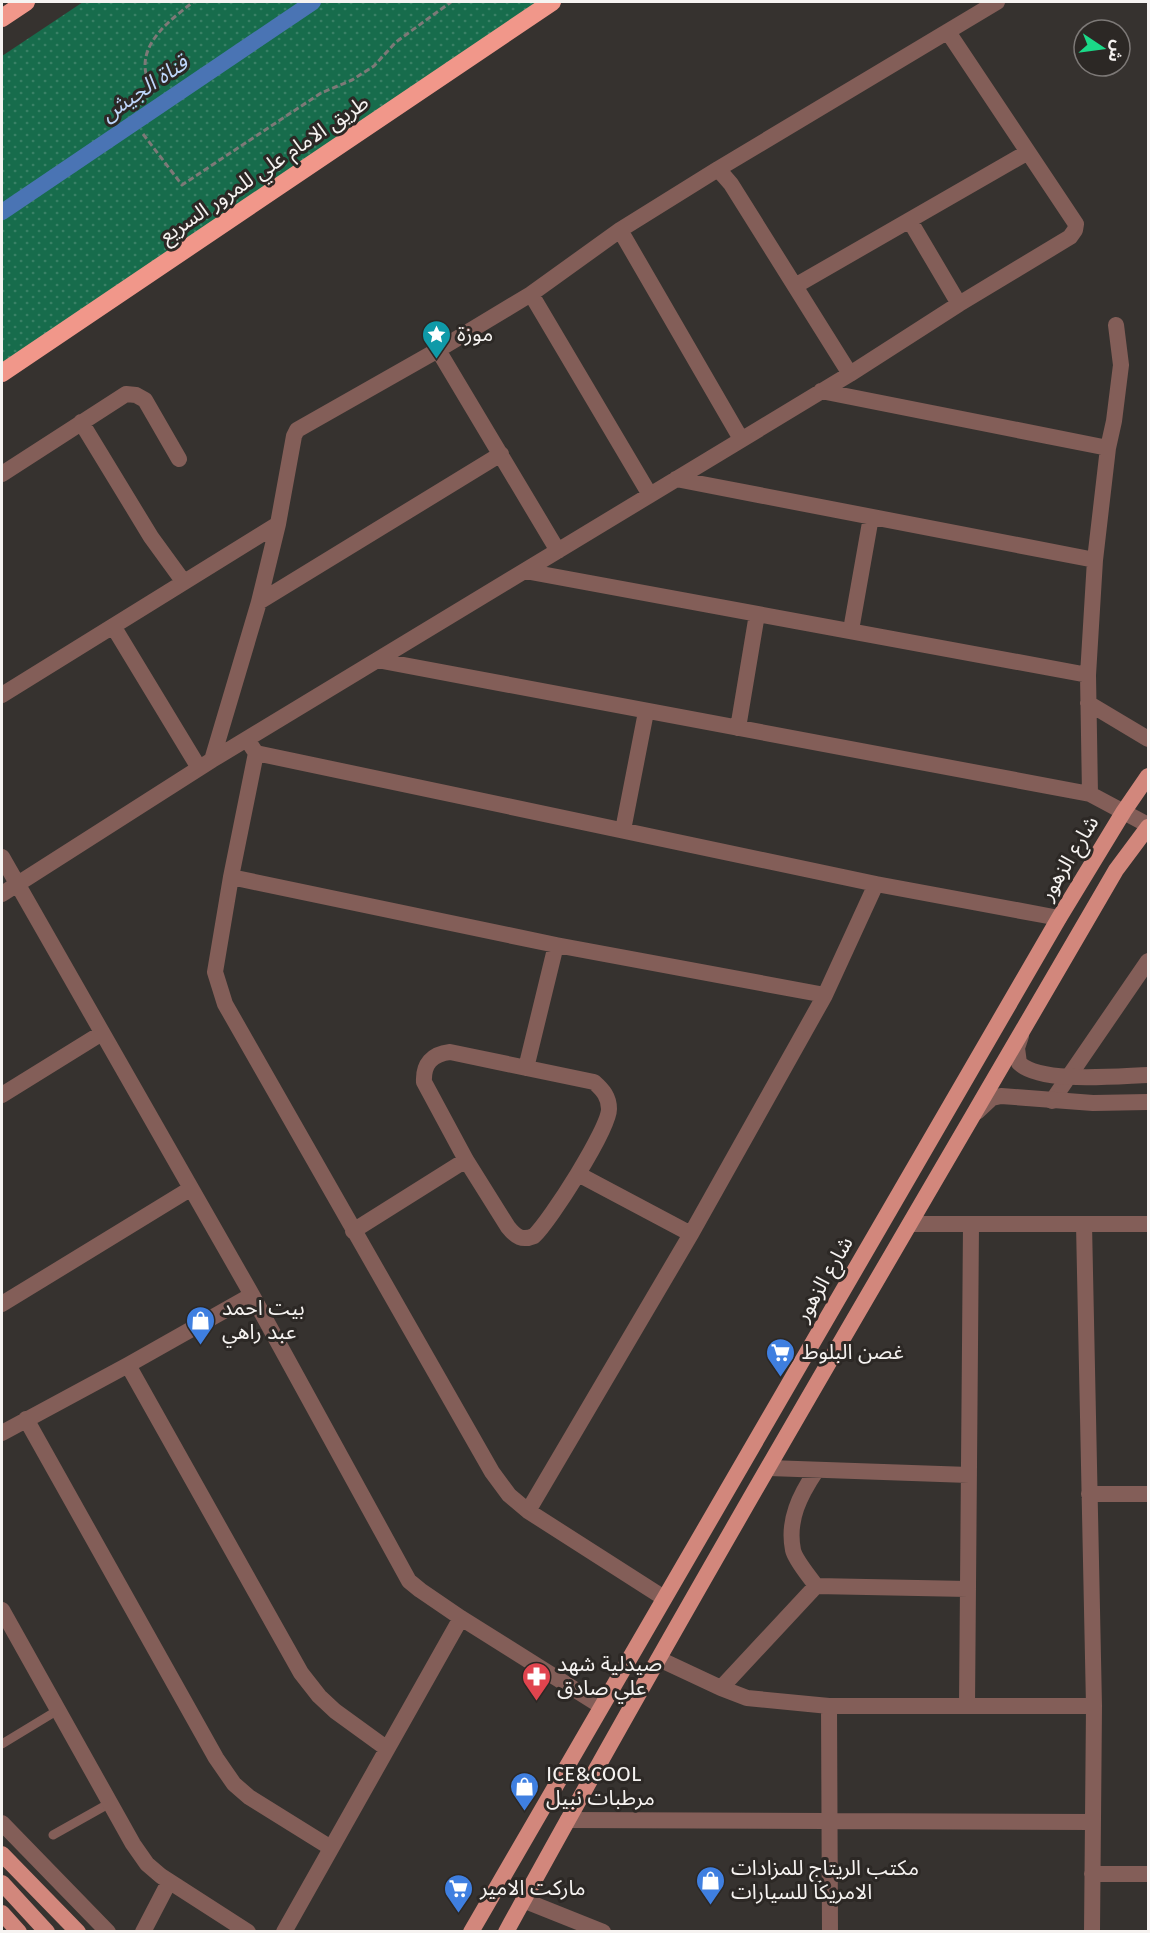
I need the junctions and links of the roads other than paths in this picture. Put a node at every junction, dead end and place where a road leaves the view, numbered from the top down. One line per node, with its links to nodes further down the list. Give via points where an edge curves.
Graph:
1 (26, 2): 4 (highway)
2 (552, 2): 15 (highway, طريق الامام علي للمرور السريع)
3 (997, 2): 5 (street)
4 (2, 18)
5 (948, 32): 6 (street); 7 (street)
6 (1028, 152): 8 (street); 12 (street, via 1077,224 1076,230)
7 (718, 169): 9 (street); 10 (street)
8 (910, 221): 10 (street); 12 (street)
9 (620, 230): 11 (street); 19 (street)
10 (795, 286): 16 (street)
11 (531, 294): 14 (street); 25 (street)
12 (960, 304): 16 (street)
13 (1116, 325): 20 (street, via 1121,365)
14 (438, 350): 21 (street); 27 (street, via 297,430)
15 (2, 373)
16 (850, 374): 17 (street)
17 (821, 391): 19 (street); 20 (street)
18 (81, 422): 22 (street, via 126,394 136,395 145,400); 23 (street); 31 (street, via 151,537)
19 (741, 439): 24 (street)
20 (1108, 448): 29 (street)
21 (501, 454): 28 (street); 32 (street)
22 (179, 459)
23 (2, 474)
24 (676, 479): 25 (street); 26 (street)
25 (650, 495): 28 (street)
26 (872, 517): 29 (street); 35 (street)
27 (278, 524): 31 (street); 32 (street)
28 (558, 550): 30 (street)
29 (1095, 560): 37 (street)
30 (525, 571): 33 (street); 36 (street)
31 (183, 581): 34 (street)
32 (259, 602): 44 (street)
33 (757, 614): 35 (street); 41 (street)
34 (112, 626): 38 (street); 44 (street)
35 (851, 630): 37 (street)
36 (377, 660): 40 (street); 43 (street)
37 (1088, 675): 39 (street)
38 (2, 695)
39 (1088, 703): 42 (street); 46 (street)
40 (645, 712): 41 (street); 49 (street)
41 (738, 728): 46 (street)
42 (1149, 739)
43 (251, 746): 44 (street); 49 (street); 51 (street)
44 (206, 764): 52 (street)
45 (1149, 776): 47 (main road, شارع الزهور)
46 (1090, 794): 47 (street)
47 (1124, 811): 48 (street); 55 (main road, شارع الزهور)
48 (1149, 826): 59 (main road, via 1116,870)
49 (624, 830): 53 (street)
50 (2, 857): 52 (street)
51 (231, 877): 56 (street); 75 (street, via 215,972 225,1005)
52 (18, 884): 54 (street); 60 (street)
53 (876, 884): 55 (street); 58 (street)
54 (2, 894)
55 (1059, 918): 90 (main road, شارع الزهور)
56 (556, 945): 58 (street); 61 (street)
57 (1149, 961): 63 (street)
58 (825, 995): 76 (street)
59 (1023, 1031): 63 (street, via 1017,1048 1019,1063 1053,1077); 67 (main road)
60 (102, 1033): 64 (street); 70 (street)
61 (526, 1068): 68 (street, via 450,1052 427,1063 424,1082); 69 (street, via 594,1083 604,1090 609,1111 606,1121)
62 (1149, 1075): 63 (street)
63 (1070, 1076): 65 (street)
64 (2, 1095)
65 (1052, 1101): 66 (street); 67 (street, via 1001,1096 983,1104)
66 (1149, 1102)
67 (973, 1117): 71 (main road)
68 (466, 1160): 69 (street, via 508,1227 522,1238 538,1232); 75 (street)
69 (578, 1174): 76 (street)
70 (190, 1189): 77 (street); 78 (street)
71 (910, 1224): 74 (street); 82 (main road)
72 (1084, 1224): 73 (street); 74 (street); 85 (street)
73 (1149, 1224)
74 (971, 1225): 84 (street)
75 (353, 1231): 87 (street, via 492,1472 509,1495)
76 (691, 1234): 87 (street)
77 (252, 1295): 79 (street); 92 (street, via 409,1581)
78 (2, 1304)
79 (128, 1365): 80 (street); 101 (street, via 301,1673 335,1711)
80 (26, 1419): 81 (street); 108 (street, via 234,1784)
81 (2, 1433)
82 (769, 1468): 83 (street); 93 (main road)
83 (816, 1471): 84 (street); 88 (street, via 799,1498 792,1522 793,1552)
84 (969, 1475): 89 (street)
85 (1089, 1494): 86 (street); 98 (street)
86 (1149, 1494)
87 (528, 1511): 90 (street)
88 (816, 1586): 89 (street); 94 (street)
89 (968, 1589): 97 (street)
90 (664, 1598): 95 (main road, شارع الزهور)
91 (2, 1610): 99 (street)
92 (461, 1618): 95 (street); 101 (street)
93 (659, 1659): 94 (street); 103 (main road)
94 (721, 1688): 96 (street, via 747,1698)
95 (601, 1706): 123 (main road, شارع الزهور)
96 (829, 1706): 97 (street); 104 (street)
97 (967, 1706): 98 (street)
98 (1094, 1706): 105 (street)
99 (58, 1710): 100 (lane); 102 (street)
100 (2, 1744)
101 (386, 1748): 108 (street)
102 (110, 1803): 107 (lane); 112 (street, via 147,1864)
103 (568, 1820): 104 (street); 114 (main road)
104 (830, 1821): 105 (street); 126 (street)
105 (1093, 1822): 110 (street)
106 (2, 1823): 119 (street)
107 (53, 1835)
108 (331, 1848): 122 (street)
109 (2, 1854): 118 (main road)
110 (1092, 1874): 111 (street); 127 (street)
111 (1149, 1874)
112 (170, 1882): 120 (street); 121 (street)
113 (2, 1883): 117 (main road)
114 (523, 1900): 124 (main road); 125 (street)
115 (2, 1912): 116 (main road)
116 (19, 1932)
117 (47, 1932)
118 (78, 1932)
119 (108, 1932)
120 (143, 1932)
121 (248, 1932)
122 (284, 1932)
123 (471, 1932)
124 (506, 1932)
125 (603, 1932)
126 (830, 1932)
127 (1092, 1932)

